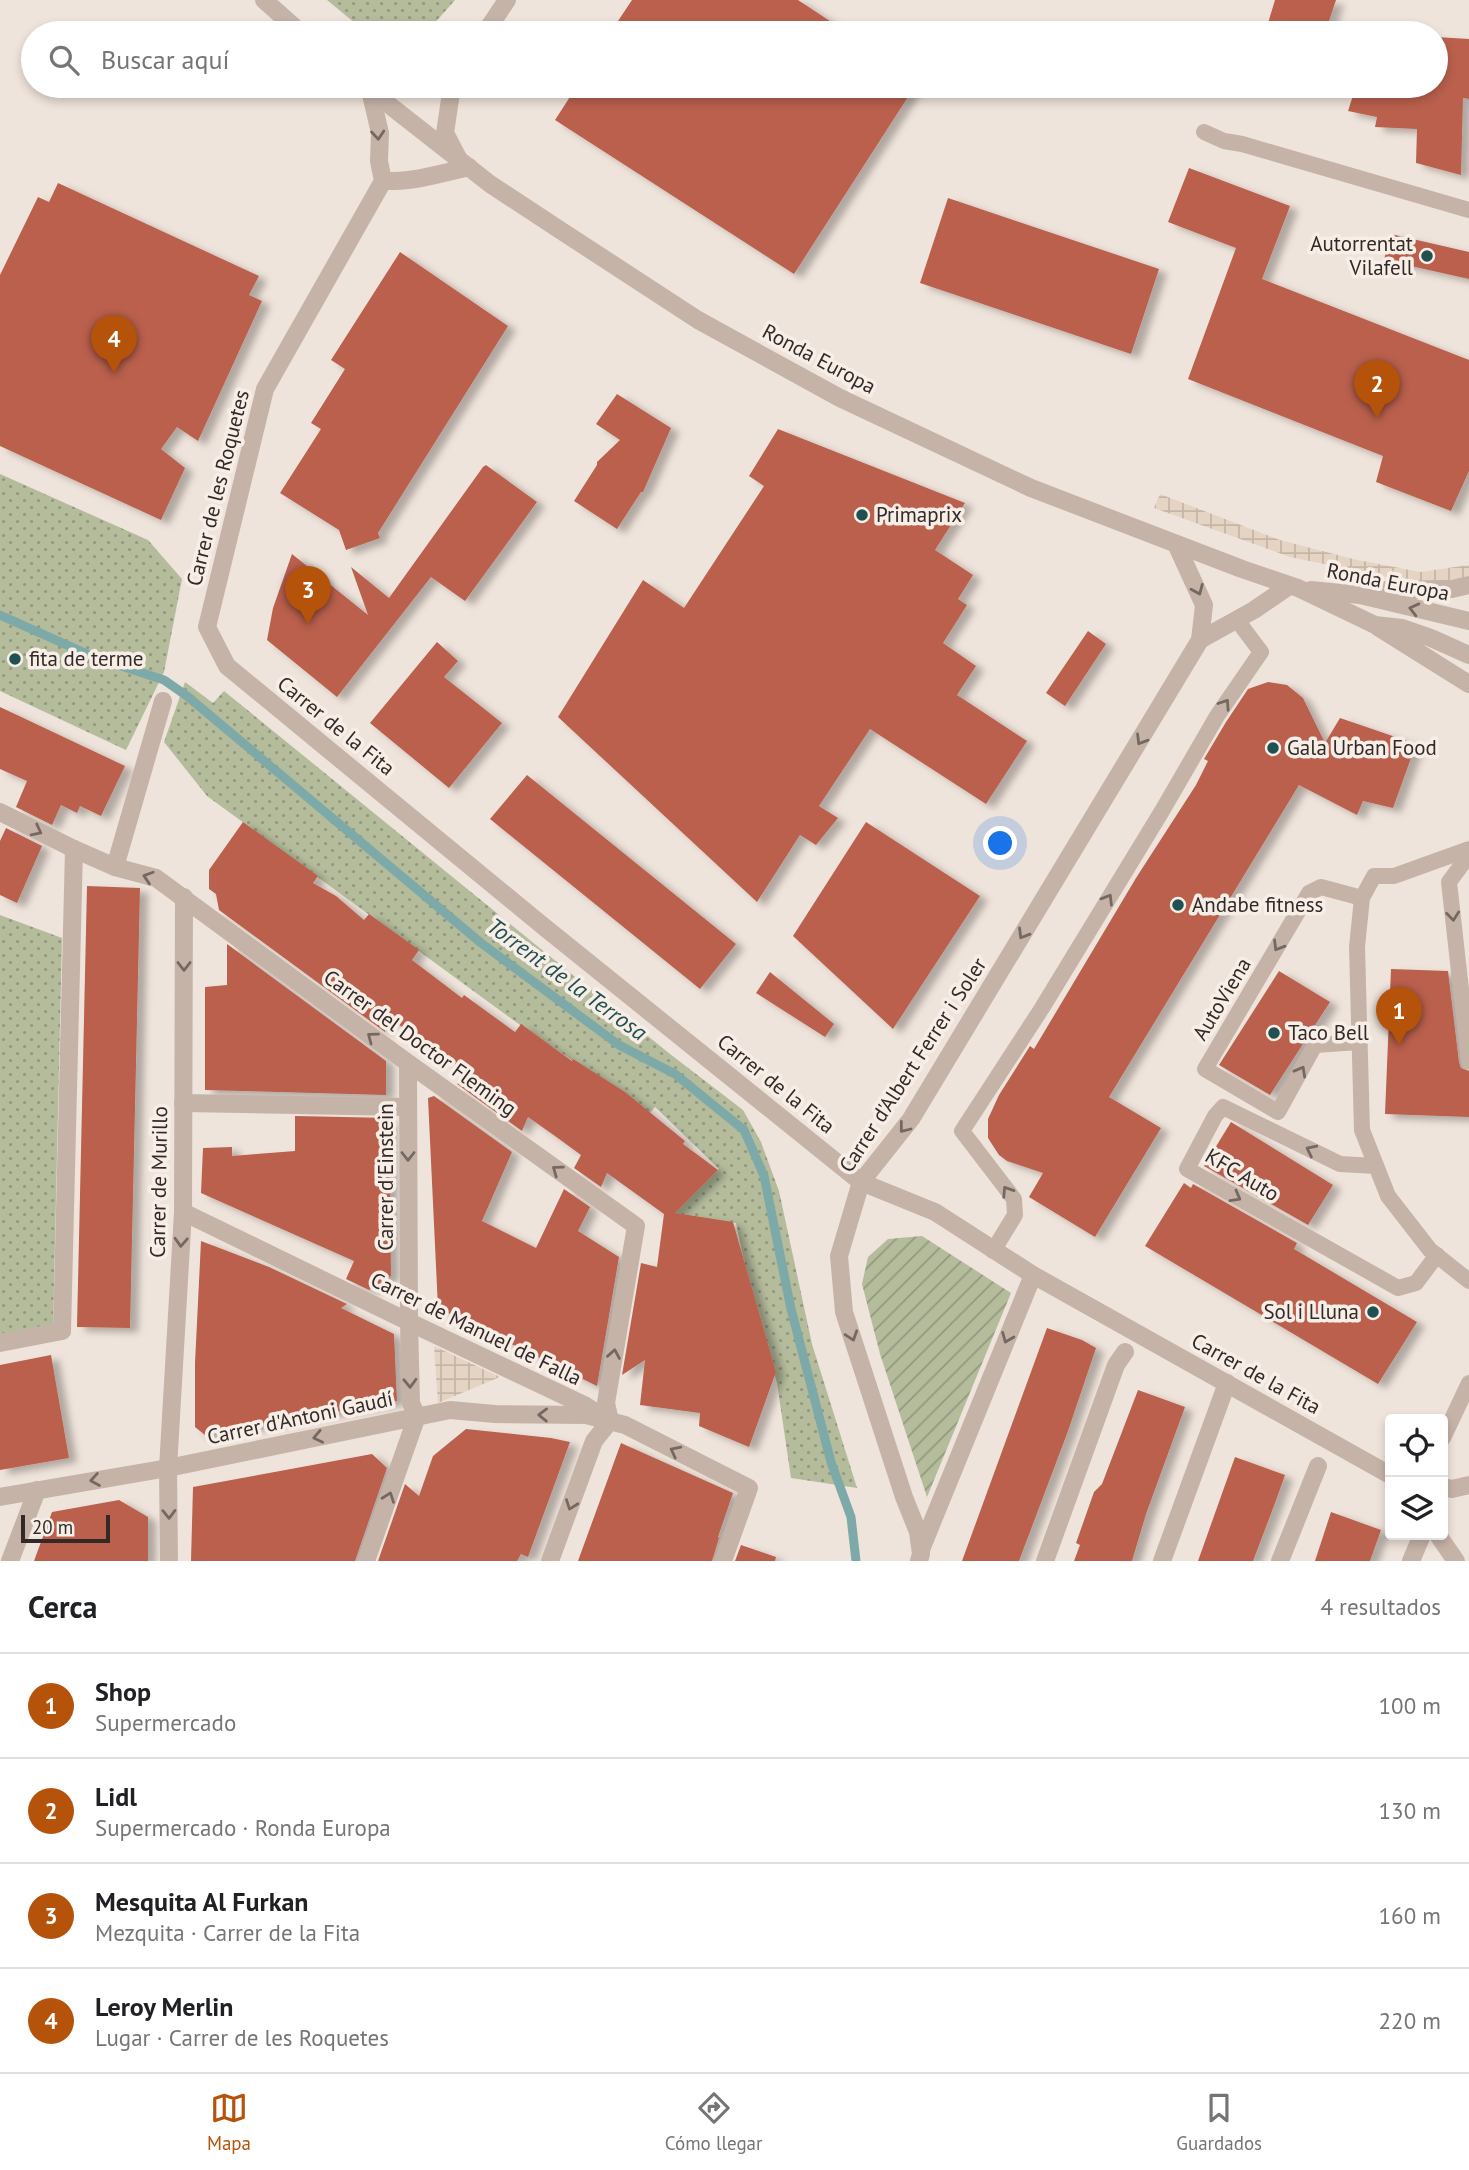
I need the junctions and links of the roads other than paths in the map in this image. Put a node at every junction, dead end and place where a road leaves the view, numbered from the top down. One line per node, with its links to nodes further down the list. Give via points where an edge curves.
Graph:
1 (264, 0): 3 (street)
2 (504, 4): 4 (street); 5 (street)
3 (288, 21)
4 (484, 21)
5 (493, 21)
6 (371, 98): 11 (street, one-way to 11, via 380,134)
7 (381, 98): 10 (street, Ronda Europa)
8 (450, 98): 10 (street, via 445,133)
9 (1204, 132): 12 (lane)
10 (464, 163): 11 (street, via 427,178); 13 (street, Ronda Europa, via 698,320 840,398 1031,488)
11 (383, 181): 20 (street, Carrer de les Roquetes, via 265,389)
12 (1469, 210)
13 (1177, 544): 15 (street, Ronda Europa); 21 (street, Carrer d'Albert Ferrer i Soler, one-way to 21, via 1204,605)
14 (1469, 585): 16 (street)
15 (1293, 587): 16 (street, Ronda Europa); 17 (street); 19 (street, Ronda Europa)
16 (1360, 595): 18 (street, Ronda Europa, one-way to 16)
17 (1237, 620): 21 (street); 40 (lane, one-way to 17, via 1015,1215 1014,1199 962,1130 1261,652)
18 (1469, 621)
19 (1375, 625): 22 (street, Ronda Europa, via 1402,628); 23 (street)
20 (207, 627): 38 (street, Carrer de la Fita, via 227,666)
21 (1200, 640): 38 (street, Carrer d'Albert Ferrer i Soler, one-way to 38, via 911,1119)
22 (1469, 655)
23 (1469, 684)
24 (163, 701): 29 (street)
25 (0, 811): 26 (street, Carrer del Doctor Fleming, one-way to 26)
26 (74, 849): 29 (street, Carrer del Doctor Fleming); 45 (street, via 62,1331)
27 (1469, 849): 31 (lane, via 1394,876 1374,876)
28 (1469, 855): 33 (lane, one-way to 33, via 1449,882)
29 (115, 867): 30 (street, Carrer del Doctor Fleming, one-way to 29, via 156,878)
30 (184, 897): 34 (street, Carrer del Doctor Fleming, one-way to 30); 35 (street, Carrer de Murillo, one-way to 35)
31 (1362, 898): 32 (lane, via 1357,947); 32 (lane, AutoViena, one-way to 32, via 1321,887 1309,893 1205,1069 1278,1112 1315,1045)
32 (1360, 1042): 37 (lane, via 1362,1130)
33 (1469, 1061)
34 (408, 1063): 36 (street, Carrer d'Einstein); 50 (street, Carrer del Doctor Fleming, one-way to 34, via 606,1403 636,1226)
35 (183, 1103): 36 (street); 39 (street, Carrer de Murillo)
36 (408, 1107): 44 (street, Carrer d'Einstein, one-way to 44)
37 (1377, 1166): 41 (lane, via 1388,1196); 41 (lane, KFC Auto, one-way to 41, via 1340,1164 1223,1107 1187,1169 1398,1288 1416,1283)
38 (861, 1182): 40 (street, Carrer de la Fita, via 935,1212); 61 (street, Carrer d'Albert Ferrer i Soler, one-way to 61, via 839,1256 844,1312 918,1532)
39 (183, 1212): 44 (street, Carrer de Manuel de Falla); 53 (street, Carrer de Murillo, one-way to 53)
40 (993, 1251): 42 (street, Carrer de la Fita)
41 (1437, 1255): 43 (lane)
42 (1033, 1275): 47 (street, Carrer de la Fita); 61 (street, Carrer d'Albert Ferrer i Soler, one-way to 61)
43 (1469, 1281)
44 (409, 1322): 49 (street, Carrer d'Einstein, one-way to 49, via 411,1404); 50 (street, Carrer de Manuel de Falla, via 586,1406)
45 (0, 1343)
46 (1125, 1352): 67 (street, via 1116,1365)
47 (1227, 1383): 54 (street, Carrer de la Fita); 68 (street)
48 (1469, 1383): 51 (lane)
49 (417, 1416): 50 (street, Carrer d'Antoni Gaudí, one-way to 49, via 586,1415 450,1410); 53 (street, Carrer d'Antoni Gaudí, one-way to 53); 64 (street, one-way to 49)
50 (610, 1422): 65 (street, one-way to 65, via 594,1441); 66 (street, Carrer de Manuel de Falla, one-way to 50, via 749,1488 625,1425)
51 (1448, 1427)
52 (1318, 1466): 69 (street)
53 (168, 1468): 57 (street, Carrer d'Antoni Gaudí, one-way to 57); 63 (street, Carrer de Murillo, one-way to 63)
54 (1385, 1472)
55 (1469, 1485): 56 (street)
56 (1448, 1488)
57 (37, 1490): 58 (street, Carrer d'Antoni Gaudí); 62 (street)
58 (0, 1497)
59 (1420, 1540): 70 (street)
60 (1441, 1540): 71 (street)
61 (920, 1558)
62 (10, 1561)
63 (169, 1561)
64 (366, 1561)
65 (550, 1561)
66 (723, 1561)
67 (1045, 1561)
68 (1163, 1561)
69 (1280, 1561)
70 (1412, 1561)
71 (1456, 1561)

